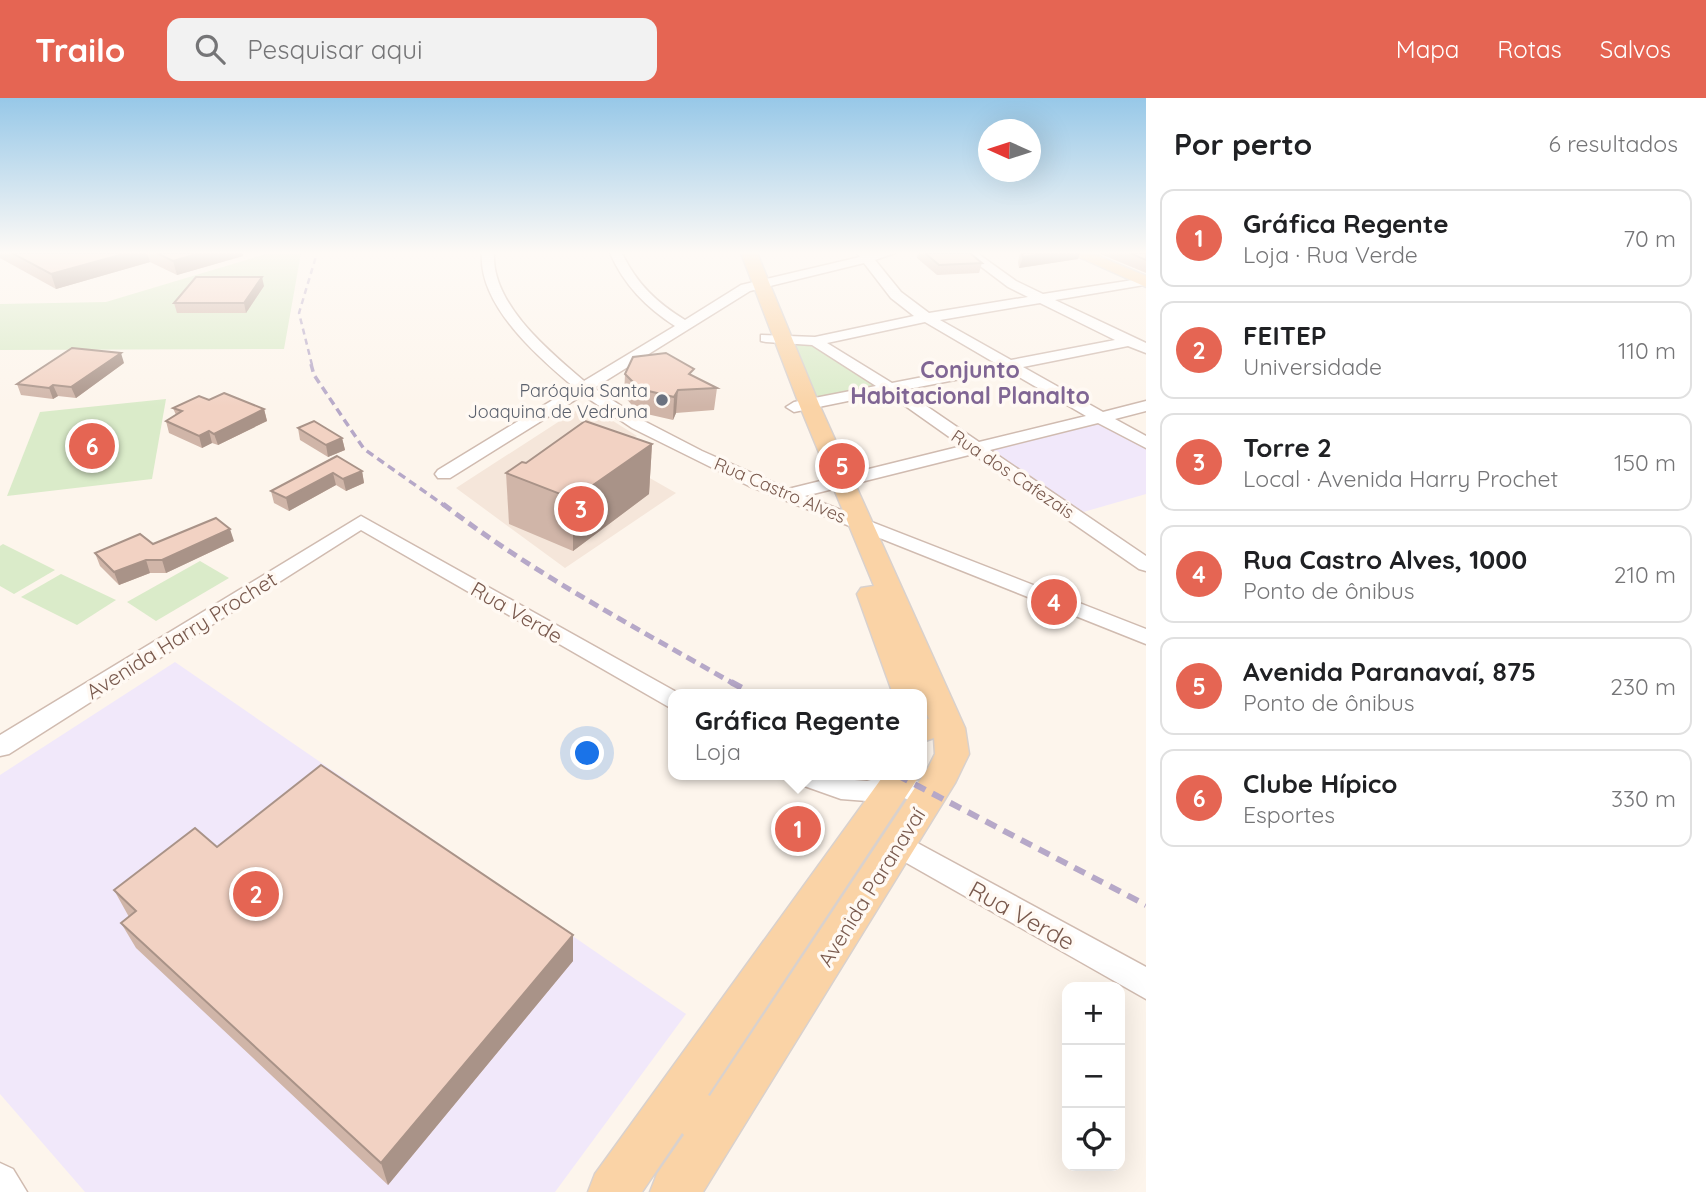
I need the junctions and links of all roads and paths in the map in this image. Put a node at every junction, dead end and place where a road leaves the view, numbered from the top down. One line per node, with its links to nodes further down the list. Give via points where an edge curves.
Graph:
1 (504, 304): 16 (street, Rua Castro Alves, via 542,352)
2 (654, 304): 9 (street)
3 (722, 304): 9 (street)
4 (760, 304): 10 (main road, Avenida Paranavaí)
5 (908, 304): 8 (street)
6 (1006, 304): 8 (street)
7 (1054, 304): 12 (street)
8 (926, 318): 11 (street); 14 (street)
9 (685, 326): 16 (street)
10 (774, 338): 11 (street, Rua dos Cafezais); 17 (main road, Avenida Paranavaí)
11 (815, 341): 15 (street, Rua dos Cafezais)
12 (1130, 341): 13 (street); 14 (street)
13 (1146, 349)
14 (1010, 364): 15 (street); 19 (street)
15 (889, 388): 17 (street); 21 (street, Rua dos Cafezais)
16 (586, 389): 22 (street); 24 (street, Rua Castro Alves, via 679,446)
17 (802, 405): 23 (main road, Avenida Paranavaí)
18 (1146, 406): 19 (street)
19 (1101, 417): 20 (street); 21 (street)
20 (1146, 443)
21 (974, 448): 23 (street); 27 (street, Rua dos Cafezais)
22 (444, 474)
23 (837, 484): 24 (street); 25 (main road, Avenida Paranavaí)
24 (786, 495): 25 (street, Rua Castro Alves)
25 (852, 521): 28 (street, Rua Castro Alves); 29 (main road, Avenida Paranavaí); 32 (main road, Avenida Paranavaí, via 953,742 948,764)
26 (361, 522): 30 (street, Rua Verde); 31 (street, Avenida Harry Prochet)
27 (1146, 565)
28 (1146, 637)
29 (907, 689)
30 (668, 699)
31 (0, 747)
32 (927, 775)
33 (816, 780): 34 (street, via 841,789 867,791)
34 (909, 785): 35 (main road, Avenida Paranavaí); 37 (main road, Avenida Paranavaí)
35 (899, 845): 36 (street, Rua Verde); 38 (main road, Avenida Paranavaí)
36 (1146, 984)
37 (677, 1100): 38 (main road); 41 (main road, Avenida Paranavaí)
38 (716, 1131): 42 (main road, Avenida Paranavaí)
39 (0, 1182): 40 (street)
40 (8, 1192)
41 (613, 1192)
42 (675, 1192)

